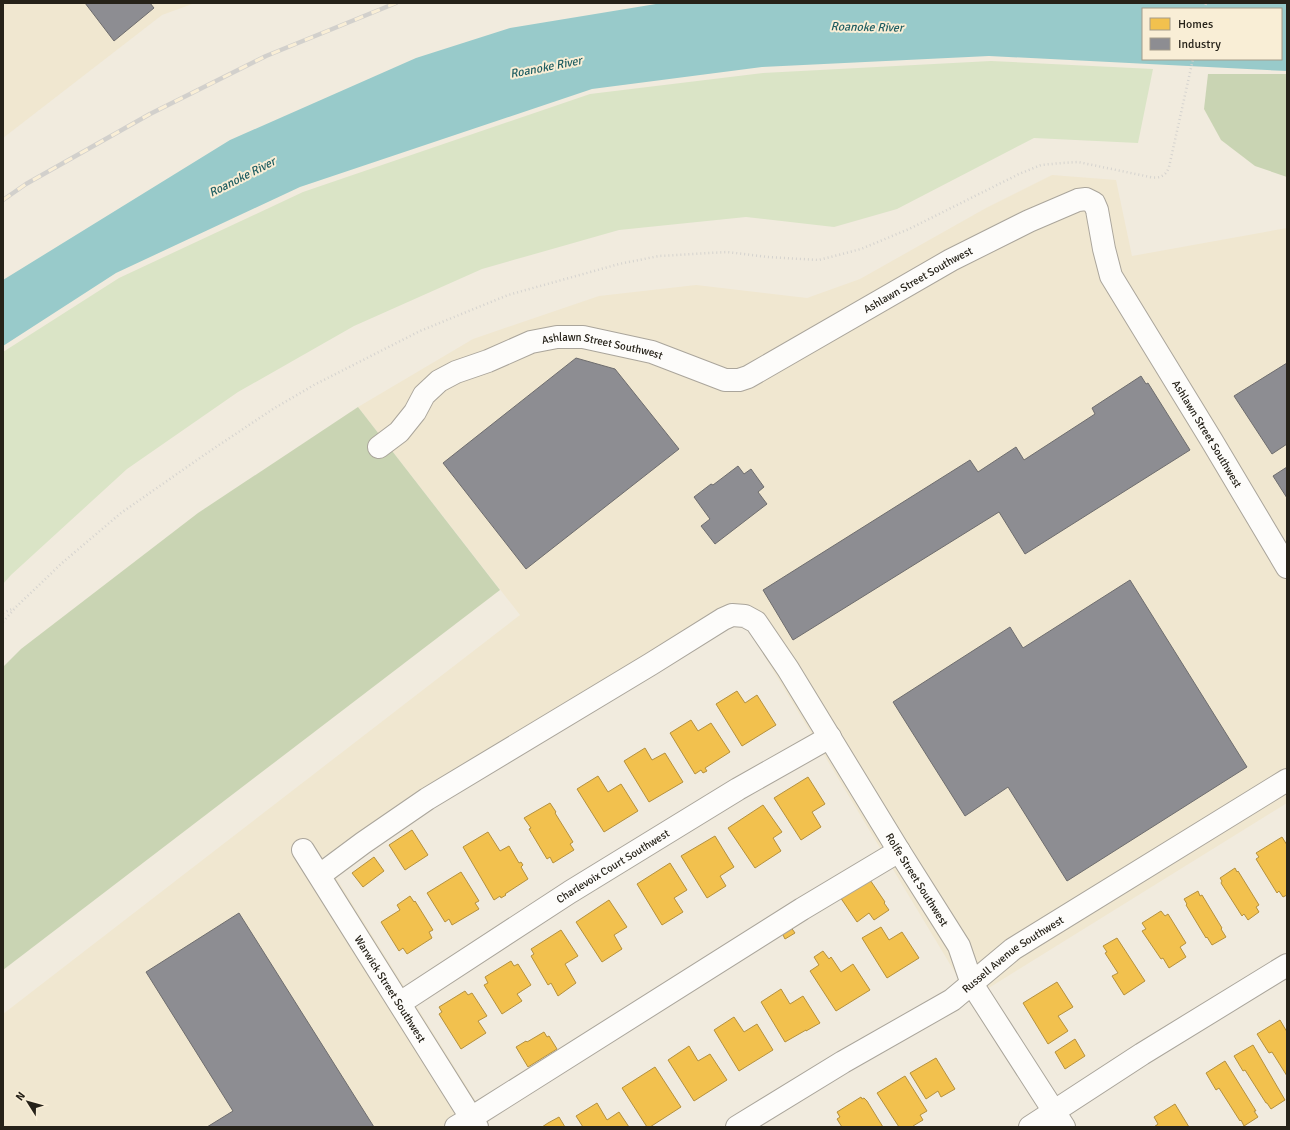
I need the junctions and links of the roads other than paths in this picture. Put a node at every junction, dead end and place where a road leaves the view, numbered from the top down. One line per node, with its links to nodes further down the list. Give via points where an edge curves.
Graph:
1 (378, 447): 2 (street, Ashlawn Street Southwest, via 399,432 424,395 439,381 531,342 557,337 583,337 652,352 725,380 748,377 951,260 1029,221 1086,199 1094,203 1097,210 1111,276)
2 (1287, 567)
3 (830, 737): 6 (street, Rolfe Street Southwest); 7 (street, Rolfe Street Southwest, via 756,622 745,616 732,615 427,799); 10 (street, Charlevoix Court Southwest, via 738,789 570,892)
4 (1287, 780): 9 (street, Russell Avenue Southwest, via 1013,949)
5 (303, 850): 7 (street, Warwick Street Southwest)
6 (899, 851): 9 (street, Rolfe Street Southwest, via 959,946); 12 (street, via 802,909)
7 (320, 875): 10 (street, Warwick Street Southwest)
8 (1287, 965): 11 (street, via 1142,1054)
9 (972, 984): 11 (street, Rolfe Street Southwest); 13 (street, Russell Avenue Southwest, via 952,1000 843,1062)
10 (400, 1003): 12 (street, Warwick Street Southwest)
11 (1059, 1119): 14 (street)
12 (468, 1124)
13 (738, 1127)
14 (1030, 1127)

